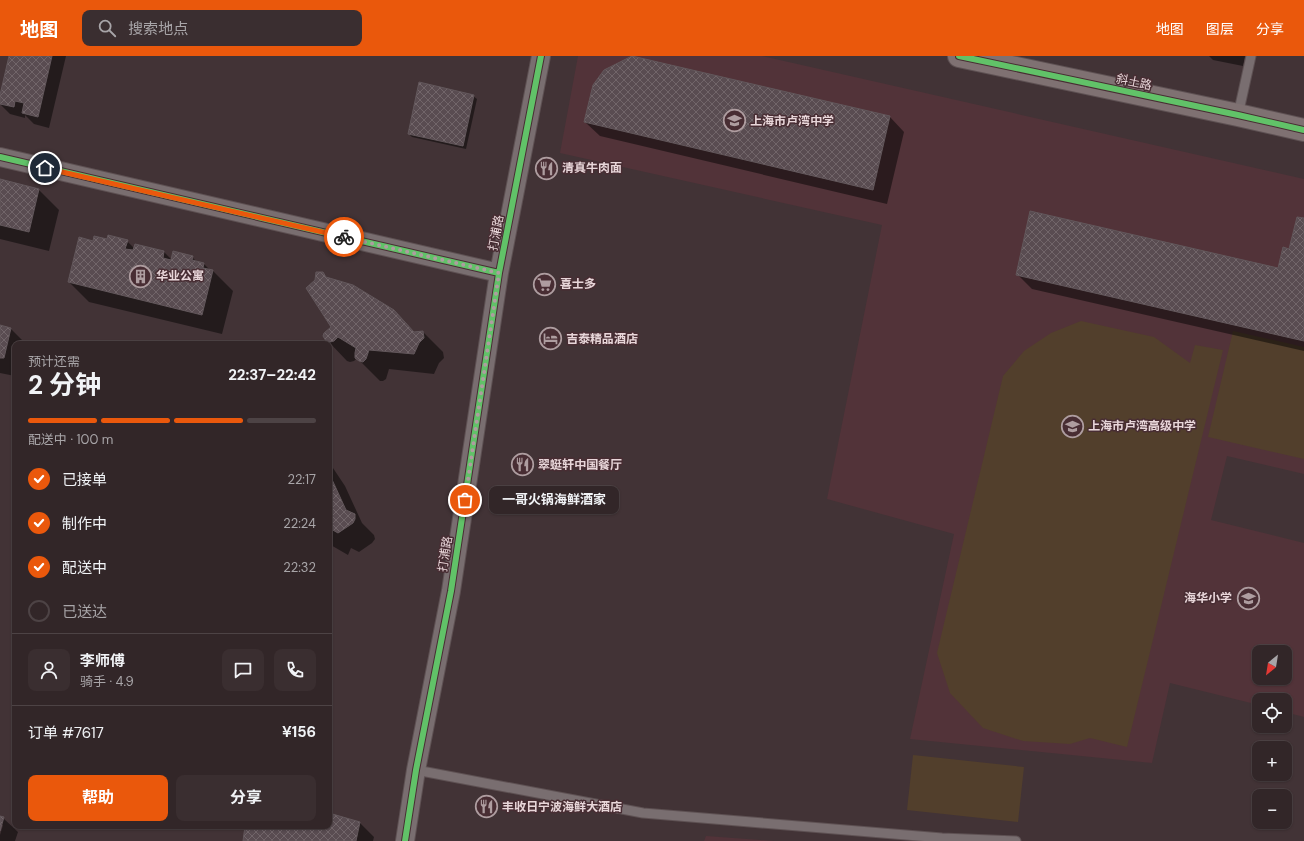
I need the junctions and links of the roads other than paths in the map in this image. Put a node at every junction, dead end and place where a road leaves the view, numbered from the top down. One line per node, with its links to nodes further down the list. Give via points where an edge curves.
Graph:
1 (541, 56): 7 (street, 打浦路)
2 (960, 56): 4 (main road, 斜土路)
3 (1251, 56): 4 (lane)
4 (1238, 115): 5 (main road, 斜土路)
5 (1304, 130)
6 (0, 157): 7 (street)
7 (499, 273): 8 (street, 打浦路, via 451,591)
8 (416, 770): 9 (lane, via 643,813); 10 (street, 打浦路)
9 (863, 831): 11 (lane); 12 (lane)
10 (404, 841)
11 (862, 841)
12 (1016, 841)

